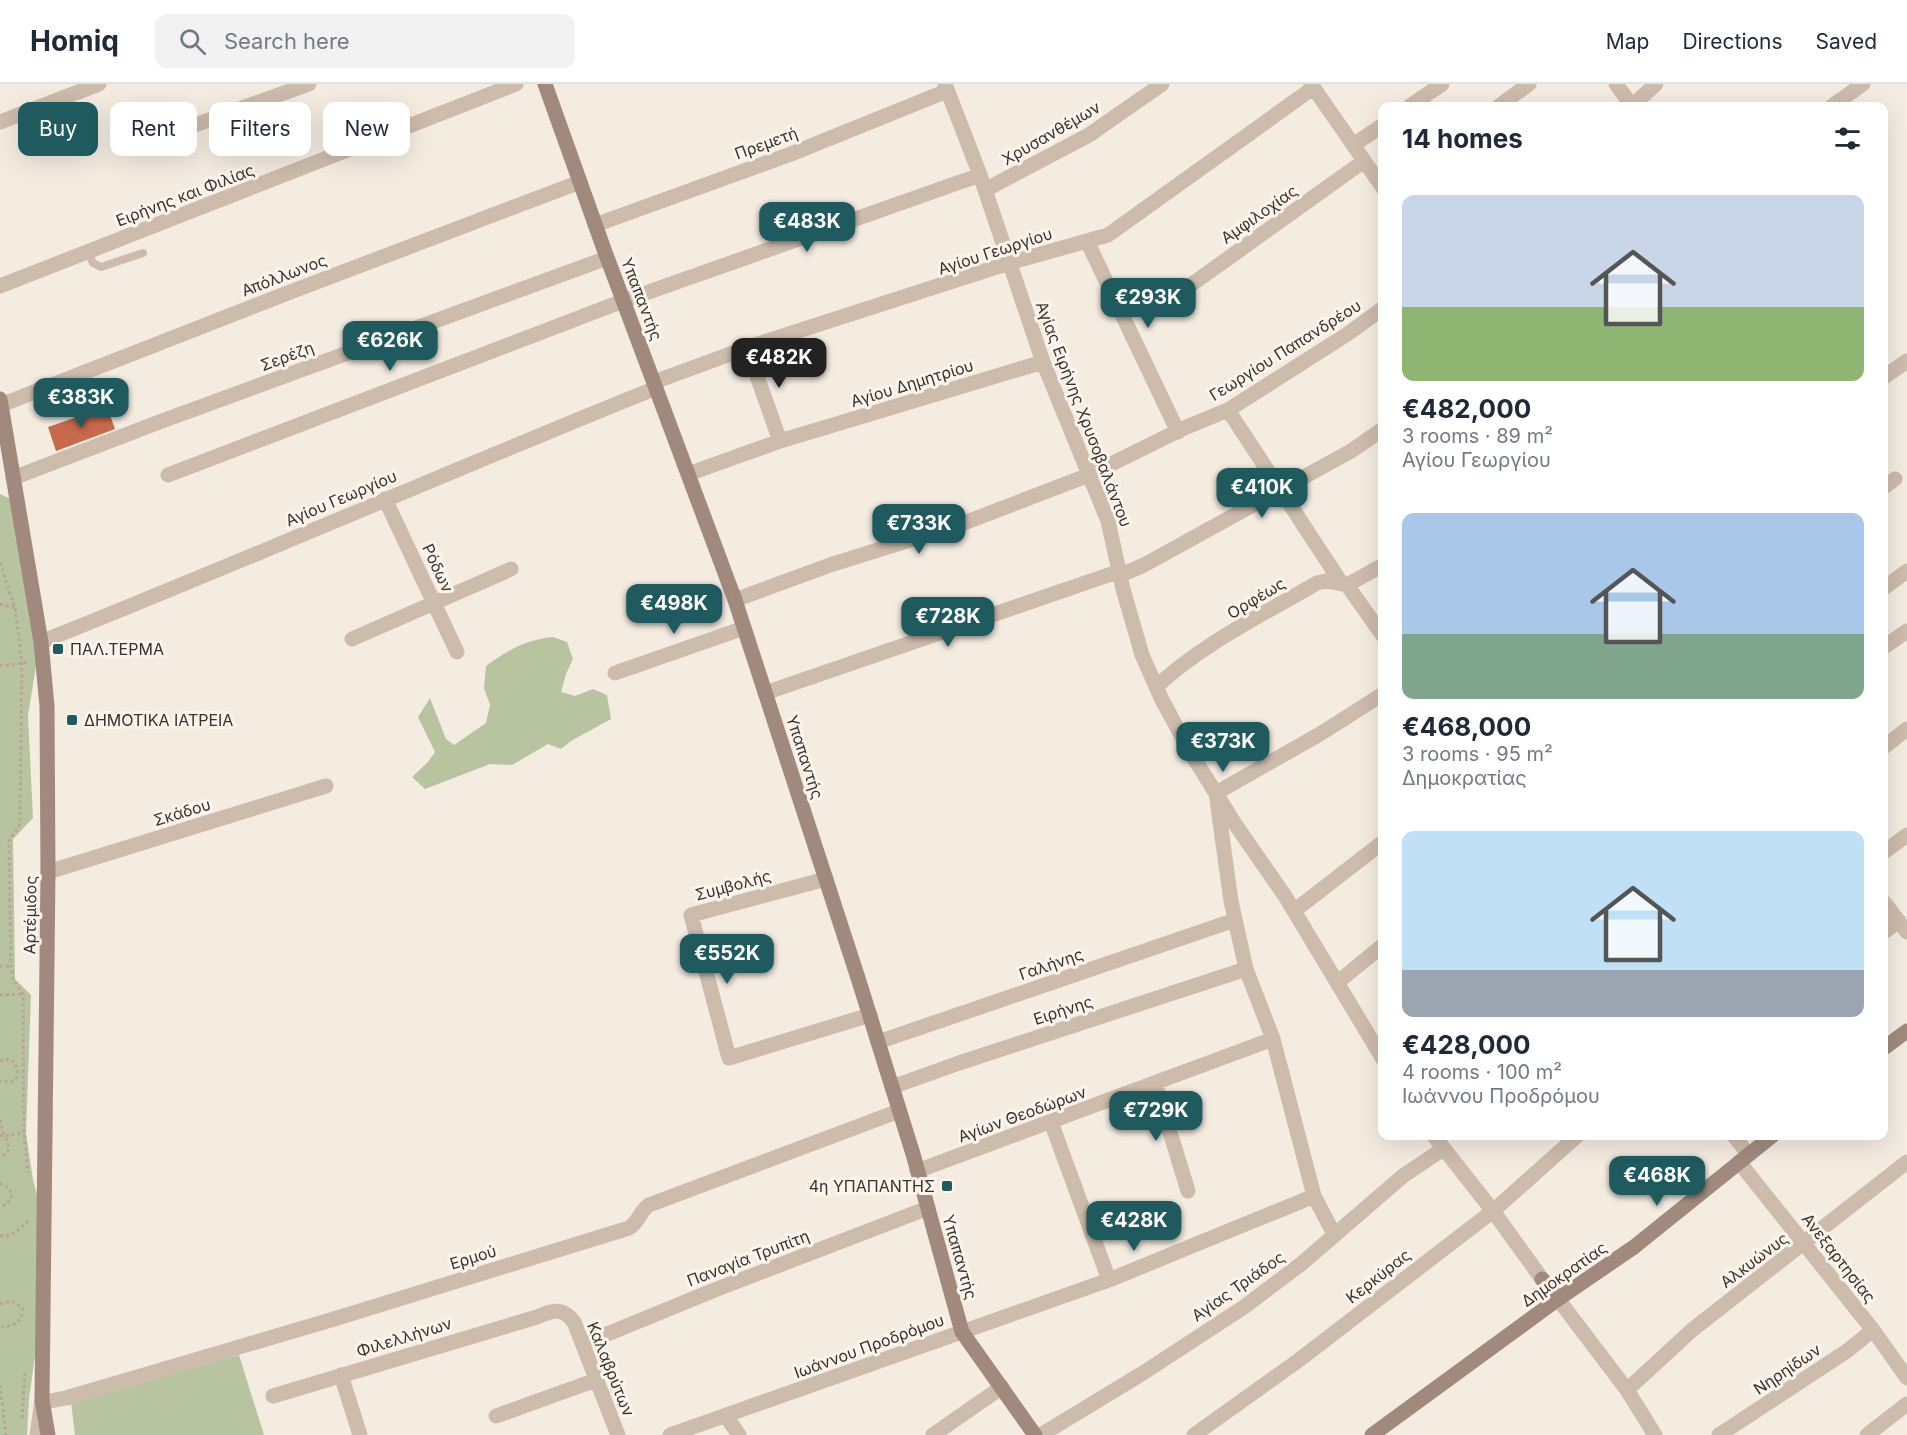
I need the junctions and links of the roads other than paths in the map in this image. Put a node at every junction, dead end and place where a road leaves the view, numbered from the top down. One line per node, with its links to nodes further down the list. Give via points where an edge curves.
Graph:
1 (99, 84): 18 (street)
2 (309, 84): 19 (street)
3 (516, 84): 28 (street, Ειρήνης και Φιλίας)
4 (545, 84): 24 (street, Υπαπαντής)
5 (1162, 84): 25 (street, Χρυσανθέμων, via 1089,135)
6 (1442, 84): 13 (street)
7 (1529, 84): 14 (street)
8 (1616, 84): 15 (street)
9 (1656, 84): 16 (street)
10 (1863, 84): 17 (street)
11 (1312, 86): 21 (street); 27 (street, Αγίου Γεωργίου, via 1108,235)
12 (946, 87): 25 (street, Αγίας Ειρήνης Χρυσοβαλάντου); 26 (street, Πρεμετή, via 791,154)
13 (1416, 102)
14 (1504, 102)
15 (1629, 102)
16 (1636, 102)
17 (1838, 102)
18 (0, 122)
19 (197, 124)
20 (1378, 128): 21 (street)
21 (1353, 145): 22 (street)
22 (1364, 161): 23 (street); 33 (street, Αμφιλοχίας)
23 (1378, 180)
24 (580, 182): 26 (street, Υπαπαντής); 41 (street, Απόλλωνος)
25 (982, 182): 31 (street, Αγίας Ειρήνης Χρυσοβαλάντου); 34 (street, Χρυσανθέμων)
26 (595, 225): 30 (street, Υπαπαντής)
27 (1087, 241): 31 (street, Αγίου Γεωργίου); 43 (street)
28 (88, 253): 29 (lane, via 93,263 101,267); 32 (street, Ειρήνης και Φιλίας)
29 (143, 253)
30 (607, 258): 34 (street, Υπαπαντής); 49 (street, Σερέζη)
31 (1009, 263): 36 (street, Αγίου Γεωργίου); 38 (street, Αγίας Ειρήνης Χρυσοβαλάντου)
32 (0, 286)
33 (1174, 297)
34 (623, 301): 40 (street, Υπαπαντής); 47 (street, Χρυσανθέμων)
35 (1378, 312): 42 (street, Γεωργίου Παπανδρέου)
36 (747, 348): 40 (street, Αγίου Γεωργίου); 45 (street)
37 (1907, 361): 39 (street)
38 (1043, 362): 45 (street, Αγίου Δημητρίου); 48 (street, Αγίας Ειρήνης Χρυσοβαλάντου)
39 (1888, 374)
40 (655, 385): 46 (street, Υπαπαντής); 51 (street, Αγίου Γεωργίου)
41 (0, 402): 49 (street, Αρτέμιδος)
42 (1228, 410): 43 (street, Γεωργίου Παπανδρέου); 50 (street)
43 (1178, 432): 48 (street, Γεωργίου Παπανδρέου)
44 (1378, 432): 50 (street)
45 (780, 441): 46 (street, Αγίου Δημητρίου)
46 (688, 474): 58 (street, Υπαπαντής)
47 (168, 475)
48 (1089, 475): 55 (street, Αγίας Ειρήνης Χρυσοβαλάντου, via 1108,521); 58 (street, Γεωργίου Παπανδρέου, via 964,523)
49 (14, 478): 64 (street, Αρτέμιδος)
50 (1281, 489): 55 (street, via 1144,565); 56 (street)
51 (385, 499): 59 (street, Ρόδων); 64 (street, Αγίου Γεωργίου)
52 (1378, 567): 56 (street, Ορφέως)
53 (511, 569): 59 (street)
54 (1907, 571): 57 (street)
55 (1120, 573): 68 (street, Αγίας Ειρήνης Χρυσοβαλάντου, via 1142,655); 69 (street)
56 (1345, 584): 61 (street); 68 (street, Ορφέως, via 1317,583 1193,657)
57 (1888, 585)
58 (735, 600): 60 (street, Υπαπαντής)
59 (434, 602): 63 (street); 66 (street, Ρόδων)
60 (744, 628): 67 (street); 69 (street, Υπαπαντής)
61 (1378, 629)
62 (1907, 631): 65 (street)
63 (352, 639)
64 (41, 642): 78 (street, Αρτέμιδος, via 47,706)
65 (1888, 644)
66 (457, 652)
67 (615, 673)
68 (1156, 687): 74 (street, Αγίας Ειρήνης Χρυσοβαλάντου)
69 (765, 693): 79 (street, Υπαπαντής)
70 (1378, 697): 74 (street)
71 (1907, 729): 72 (street)
72 (1888, 744)
73 (326, 786): 78 (street, Σκάδου)
74 (1216, 793): 81 (street, Αγίας Ειρήνης Χρυσοβαλάντου); 82 (street)
75 (1907, 835): 77 (street)
76 (1378, 846): 81 (street)
77 (1888, 849)
78 (48, 872): 124 (street, Αρτέμιδος)
79 (826, 879): 88 (street, Υπαπαντής); 88 (street, Συμβολής, via 690,915 729,1058)
80 (1888, 907): 83 (street)
81 (1294, 911): 87 (street, Αγίας Ειρήνης Χρυσοβαλάντου)
82 (1235, 920): 86 (street); 91 (street, Γαλήνης)
83 (1903, 927): 84 (street)
84 (1888, 931)
85 (1378, 949): 87 (street)
86 (1246, 969): 90 (street); 95 (street, Ειρήνης)
87 (1337, 983): 92 (street, Αγίας Ειρήνης Χρυσοβαλάντου)
88 (870, 1015): 91 (street, Υπαπαντής)
89 (1907, 1031): 93 (street)
90 (1273, 1039): 94 (street, Αγίων Θεοδώρων); 107 (street)
91 (878, 1042): 95 (street, Υπαπαντής)
92 (1378, 1045)
93 (1888, 1045)
94 (1155, 1083): 97 (street, Αγίων Θεοδώρων); 106 (street)
95 (892, 1087): 96 (street, Υπαπαντής)
96 (899, 1111): 105 (street, Υπαπαντής); 124 (street, Ερμού, via 649,1205 628,1228 66,1398)
97 (1050, 1122): 105 (street, Αγίων Θεοδώρων); 112 (street)
98 (1437, 1140): 102 (street)
99 (1572, 1140): 109 (street, Κερκύρας)
100 (1736, 1140): 103 (street, Ανεξαρτησίας)
101 (1767, 1140): 103 (street, Δημοκρατίας)
102 (1443, 1149): 109 (street); 110 (street, Αγίας Τριάδος, via 1403,1176)
103 (1743, 1158): 111 (street, Ανεξαρτησίας); 113 (street, Δημοκρατίας, via 1634,1247)
104 (1907, 1162): 111 (street, Αλκυώνυς)
105 (917, 1171): 108 (street, Υπαπαντής)
106 (1188, 1191)
107 (1314, 1196): 110 (street); 112 (street, Ιωάννου Προδρόμου)
108 (928, 1208): 116 (street, Υπαπαντής); 117 (street, Παναγία Τρυπίτη)
109 (1493, 1211): 113 (street); 137 (street, Κερκύρας)
110 (1334, 1234): 136 (street, Αγίας Τριάδος, via 1244,1306)
111 (1806, 1243): 115 (street, Ανεξαρτησίας); 122 (street, Αλκυώνυς, via 1692,1330)
112 (1109, 1280): 116 (street, Ιωάννου Προδρόμου)
113 (1558, 1299): 122 (street); 138 (street, Δημοκρατίας)
114 (537, 1317): 117 (street, Καλαβρύτων, via 551,1311 568,1314); 118 (street, Φιλελλήνων)
115 (1873, 1330): 119 (street, Ανεξαρτησίας); 140 (street, Νηρηίδων)
116 (962, 1332): 121 (street, Υπαπαντής); 127 (street, Ιωάννου Προδρόμου)
117 (583, 1344): 120 (street, Καλαβρύτων)
118 (341, 1375): 123 (street); 130 (street, Φιλελλήνων)
119 (1907, 1378)
120 (596, 1380): 126 (street); 131 (street, Καλαβρύτων)
121 (1002, 1387): 134 (street); 135 (street, Υπαπαντής)
122 (1627, 1390): 139 (street)
123 (273, 1396)
124 (42, 1400): 128 (street); 129 (street, Αρτέμιδος)
125 (1907, 1404): 141 (street)
126 (496, 1416)
127 (726, 1416): 132 (street, Ιωάννου Προδρόμου); 133 (street)
128 (37, 1435)
129 (48, 1435)
130 (360, 1435)
131 (618, 1435)
132 (670, 1435)
133 (740, 1435)
134 (933, 1435)
135 (1035, 1435)
136 (1041, 1435)
137 (1194, 1435)
138 (1372, 1435)
139 (1655, 1435)
140 (1719, 1435)
141 (1867, 1435)

